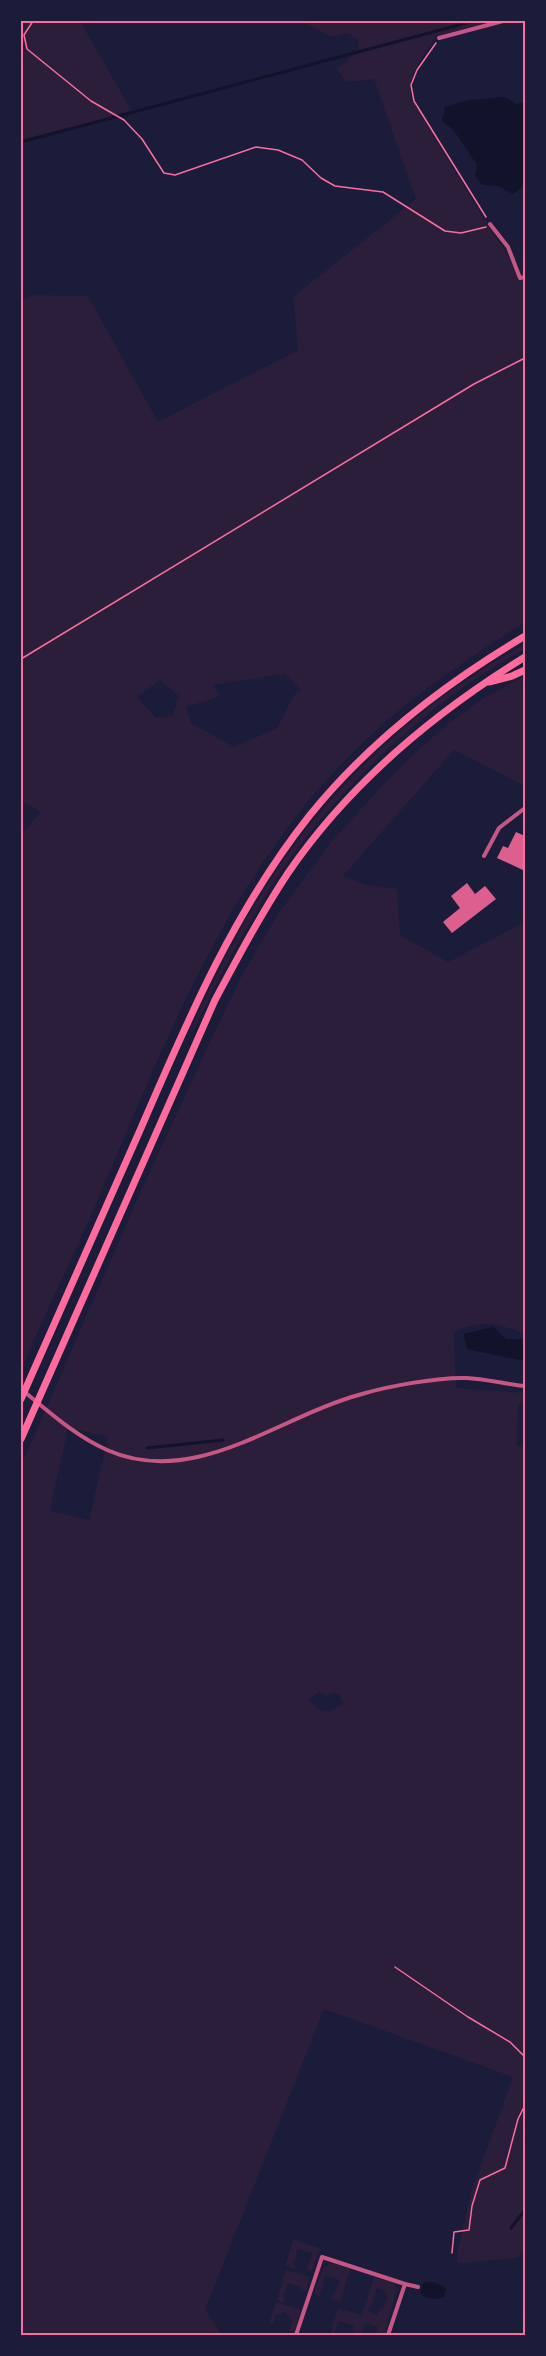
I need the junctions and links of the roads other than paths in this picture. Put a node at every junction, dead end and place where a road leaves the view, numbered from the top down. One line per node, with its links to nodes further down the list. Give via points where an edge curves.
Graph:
1 (503, 21): 2 (street)
2 (440, 38)
3 (490, 224): 4 (street, via 508,247 520,278)
4 (525, 277)
5 (525, 636): 13 (highway, via 474,666 418,708 364,757 310,814 266,874 223,948)
6 (525, 657): 8 (highway)
7 (525, 669): 8 (highway)
8 (481, 684): 14 (highway, via 430,721 370,776 289,873 240,952 215,1000)
9 (525, 808): 10 (street, via 499,828)
10 (484, 856)
11 (525, 1386): 12 (street, via 467,1378 363,1394 323,1407 240,1444 192,1459 162,1462 141,1461 105,1449 71,1429)
12 (21, 1389)
13 (21, 1399)
14 (21, 1439)
15 (405, 2284): 16 (street); 17 (street, via 322,2257); 18 (street)
16 (418, 2287)
17 (296, 2335)
18 (388, 2335)

